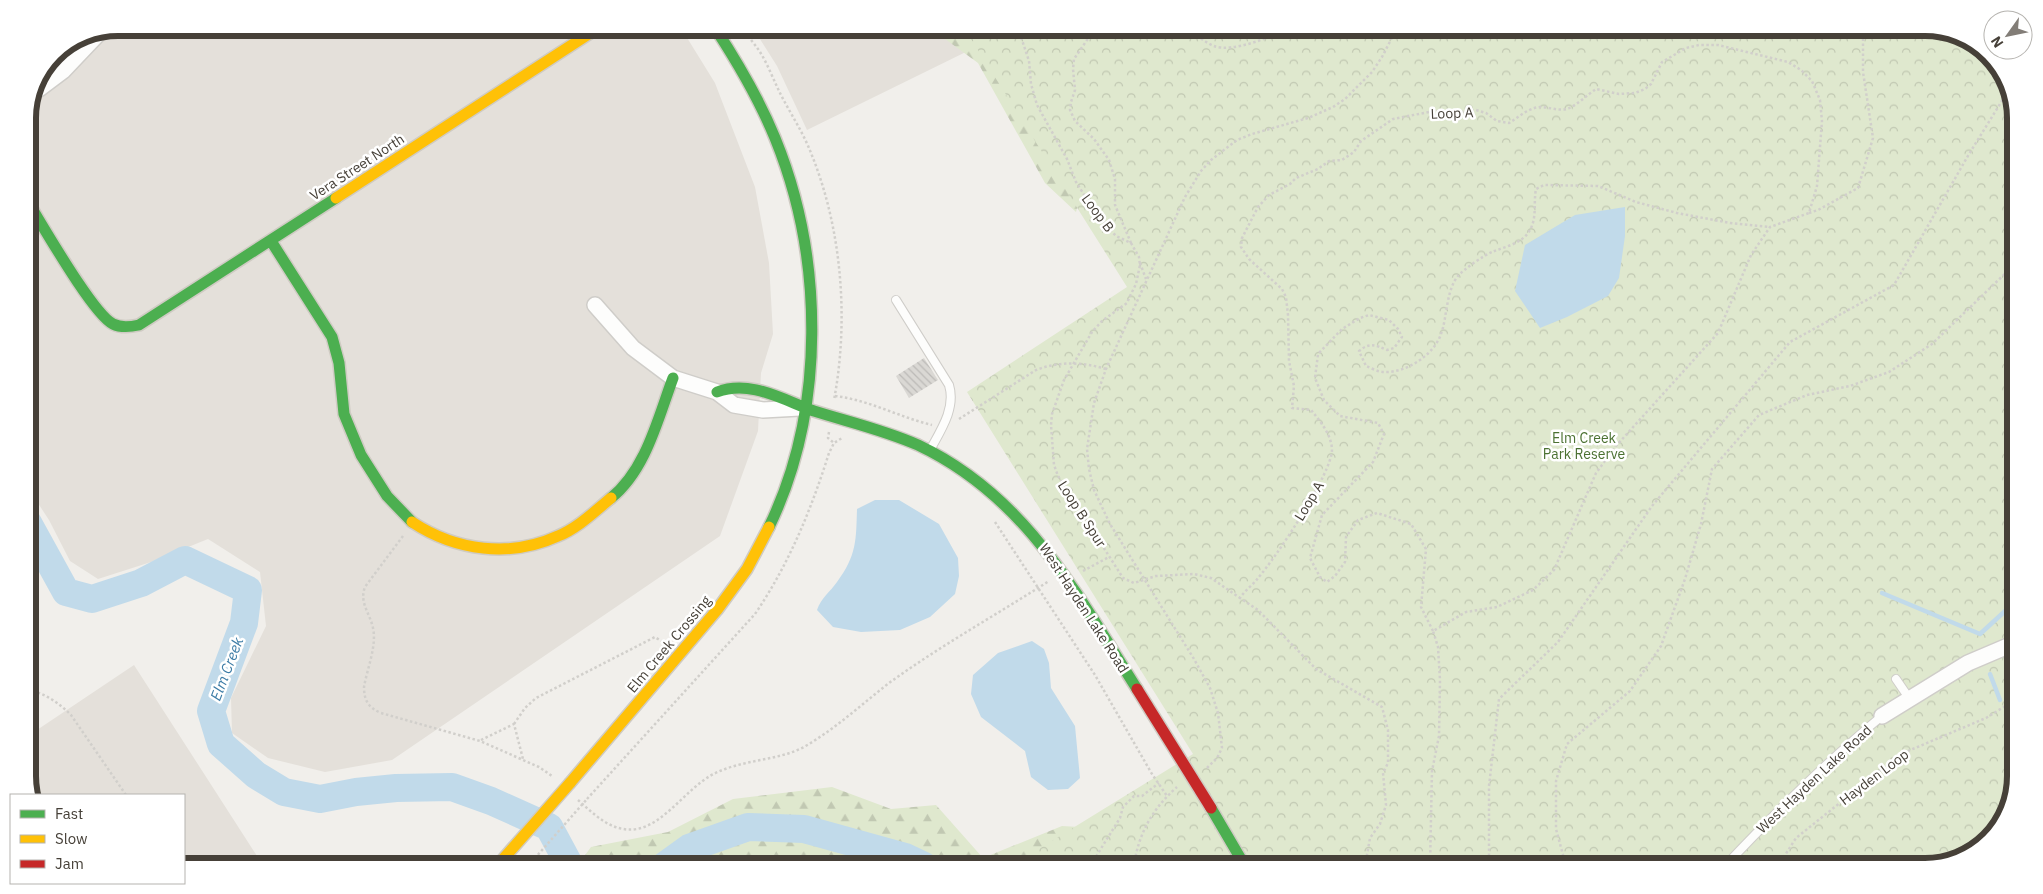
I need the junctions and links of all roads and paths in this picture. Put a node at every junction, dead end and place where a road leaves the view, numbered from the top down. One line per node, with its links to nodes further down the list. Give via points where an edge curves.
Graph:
1 (586, 36): 15 (street, Vera Street North)
2 (720, 36): 26 (street, via 761,105 782,154 797,206 806,260 810,316)
3 (1021, 36): 16 (path, Loop B, via 1029,61 1035,100 1046,126 1097,215 1116,236)
4 (1093, 36): 16 (path, Loop B, via 1074,59 1075,90 1070,110 1109,160 1115,179 1115,205)
5 (1197, 36): 6 (path, via 1213,46 1222,47)
6 (1269, 36)
7 (1393, 36): 19 (path, via 1372,72 1345,99 1308,118 1245,137 1211,160 1185,198)
8 (1863, 36): 12 (path, via 1863,72 1874,138 1858,188)
9 (91, 42): 10 (street, via 63,71)
10 (44, 85)
11 (2004, 97): 60 (path, via 1894,285 1790,342 1652,506 1558,642 1499,699 1489,786)
12 (1809, 213): 14 (path); 36 (path, Loop A, via 1817,186 1822,121 1820,100 1812,81 1788,62 1718,45 1686,48 1671,56 1662,62 1651,84 1636,93 1619,94 1596,89 1569,108 1528,110 1509,123 1497,121 1476,110 1434,111 1393,119 1342,160 1329,161 1269,195 1258,207 1242,238 1241,247 1249,259 1282,289 1288,315 1289,361 1294,386 1292,408 1311,410 1325,427 1332,450 1328,467 1310,503 1258,578)
13 (36, 215): 15 (street, Vera Street North, via 94,306 106,321 121,329 148,321)
14 (1770, 226): 37 (path, via 1752,255 1718,333 1616,446 1596,473 1554,570 1533,590 1497,607 1466,612); 37 (path, via 1730,223 1677,213 1636,202 1598,186 1544,185 1536,189 1535,215 1528,233 1518,242 1489,253 1457,276 1446,306 1441,334 1427,354 1397,370 1383,372 1366,366 1359,351 1366,345 1387,350 1394,348 1402,337 1389,320 1369,315 1342,329 1318,354 1315,378 1324,400 1340,416 1378,423 1384,434 1373,462 1322,515 1310,558 1320,577 1327,582 1345,562 1346,537 1358,520 1377,513 1411,524 1426,549 1421,607)
15 (271, 241): 24 (street, via 332,337 339,363 344,414 361,455 387,496 413,523 440,538 468,547 500,550 529,546 559,536 618,494 649,444)
16 (1131, 243): 17 (path)
17 (1140, 262): 19 (path); 22 (path, Loop B Spur, via 1136,284 1127,303 1092,332)
18 (2007, 272): 61 (path, via 1932,344 1890,372 1850,386 1807,395 1759,416 1712,468 1701,524 1661,646 1630,691 1567,744 1556,781 1556,829)
19 (1147, 280): 23 (path)
20 (896, 300): 27 (lane, via 950,385 952,403)
21 (595, 306): 24 (street, via 633,348)
22 (1074, 363): 23 (path); 27 (path, via 1048,365 1036,370); 33 (path, Loop B Spur, via 1052,414 1054,465 1062,484)
23 (1106, 369): 34 (path, via 1091,416 1087,439 1088,469 1103,512)
24 (673, 378): 26 (street, via 717,392 734,404 764,410)
25 (835, 396): 27 (path, via 871,403 934,426)
26 (806, 408): 31 (street, West Hayden Lake Road, via 875,428); 53 (street, Elm Creek Crossing, bridge, via 786,490 767,533 742,576 712,617)
27 (943, 425): 31 (lane)
28 (828, 438): 30 (path)
29 (848, 438): 30 (path)
30 (834, 443): 54 (path, bridge, via 799,538 755,614)
31 (930, 452): 35 (street, West Hayden Lake Road, via 1004,503 1041,542)
32 (993, 520): 49 (path, via 1095,675)
33 (1109, 557): 34 (path, Loop B Spur, via 1126,580 1134,583); 35 (path, via 1084,570 1081,577)
34 (1145, 580): 36 (path, via 1156,576 1194,574 1211,578); 48 (path, via 1206,680 1218,713 1222,748)
35 (1070, 584): 57 (street, West Hayden Lake Road)
36 (1240, 598): 58 (path, via 1258,610 1316,668 1382,708 1388,730 1388,763 1383,773 1386,805 1380,824 1370,838)
37 (1433, 631): 59 (path, via 1438,647 1440,680 1439,736 1432,771)
38 (661, 641): 45 (path, via 655,637 549,690 525,708)
39 (2007, 647): 42 (street, West Hayden Lake Road, via 1968,663)
40 (1896, 679): 42 (lane)
41 (36, 693): 51 (path, via 46,696 71,715)
42 (1909, 698): 44 (street, West Hayden Lake Road)
43 (2007, 705): 63 (path, Hayden Loop, via 1986,718 1901,754 1796,838)
44 (1882, 716): 62 (lane, West Hayden Lake Road, via 1800,789)
45 (514, 724): 46 (path); 47 (path)
46 (480, 741)
47 (523, 759)
48 (1205, 770)
49 (1159, 783): 52 (path); 55 (path, via 1142,796 1134,796 1123,807 1120,818)
50 (1181, 784): 52 (path)
51 (125, 794)
52 (1167, 796): 56 (path, via 1142,832)
53 (504, 858)
54 (535, 858)
55 (1096, 858)
56 (1136, 858)
57 (1240, 858)
58 (1366, 858)
59 (1430, 858)
60 (1489, 858)
61 (1564, 858)
62 (1733, 858)
63 (1783, 858)

